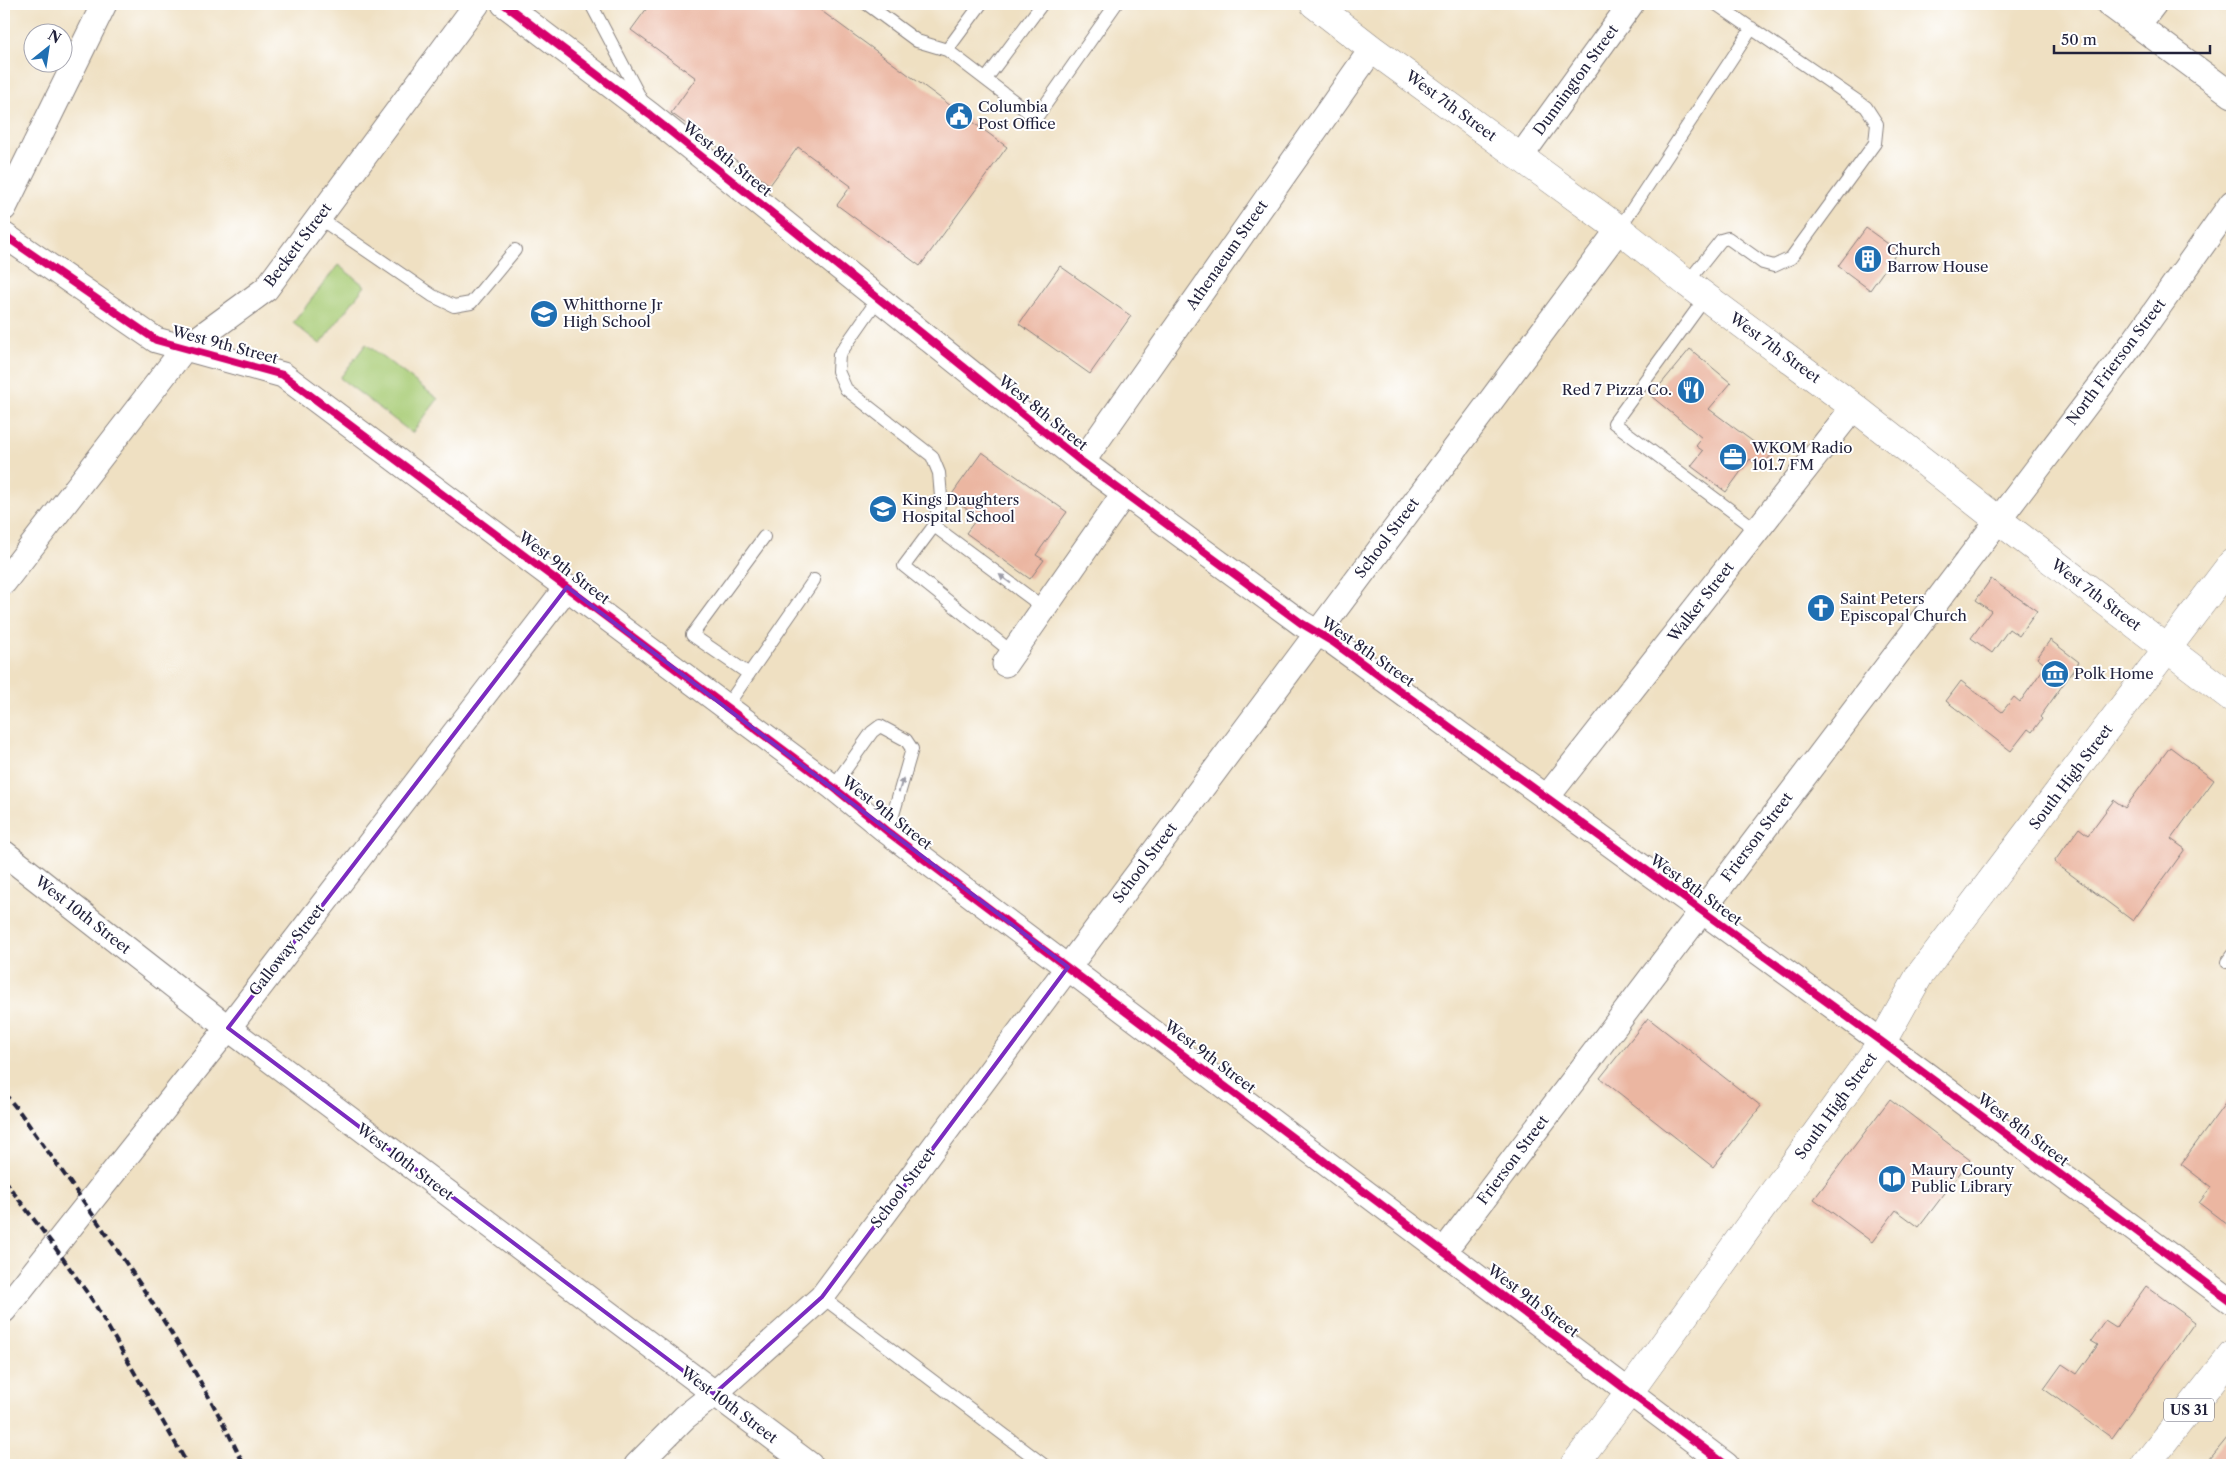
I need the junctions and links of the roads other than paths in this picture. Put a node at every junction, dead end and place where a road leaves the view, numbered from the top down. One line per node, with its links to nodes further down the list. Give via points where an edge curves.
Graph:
1 (104, 4): 23 (street)
2 (477, 4): 24 (street, Beckett Street)
3 (504, 4): 20 (street, West 8th Street)
4 (590, 4): 20 (lane)
5 (866, 4): 17 (lane, via 917,41)
6 (981, 4): 17 (lane)
7 (1042, 4): 18 (lane)
8 (1116, 4): 18 (lane, via 1036,118)
9 (1314, 4): 16 (main road, West 7th Street)
10 (1631, 4): 21 (street, Dunnington Street)
11 (1716, 4): 15 (lane)
12 (2109, 4): 14 (street)
13 (2154, 4): 14 (street)
14 (2138, 24): 19 (street)
15 (1752, 28): 25 (lane); 28 (lane, via 1866,107 1877,124 1875,144 1791,258 1774,266 1763,264 1728,238 1721,240)
16 (1372, 49): 21 (main road, West 7th Street); 32 (street, Athenaeum Street)
17 (948, 50): 18 (lane)
18 (986, 79)
19 (2232, 95)
20 (650, 115): 29 (street, West 8th Street)
21 (1521, 156): 25 (main road, West 7th Street)
22 (2232, 203): 34 (street, North Frierson Street, via 2135,340)
23 (4, 208)
24 (319, 218): 27 (lane, via 433,296 454,306 471,303); 30 (street, Beckett Street, via 266,289)
25 (1619, 229): 28 (main road, West 7th Street); 43 (street, School Street)
26 (4, 235): 30 (street, West 9th Street, via 156,340)
27 (516, 250)
28 (1696, 290): 31 (main road, West 7th Street); 36 (lane, via 1614,423)
29 (878, 298): 32 (street, West 8th Street); 35 (lane, via 839,355 838,372 846,389 932,456 940,473 941,497)
30 (184, 349): 40 (street, Beckett Street); 41 (street, West 9th Street, via 283,375)
31 (1854, 407): 34 (main road, West 7th Street); 36 (street, Walker Street)
32 (1082, 462): 33 (street, West 8th Street)
33 (1124, 494): 42 (street); 43 (street, West 8th Street, via 1301,623)
34 (1997, 519): 44 (main road, West 7th Street); 53 (street, Frierson Street)
35 (934, 526): 42 (lane, one-way to 35); 45 (lane, via 904,566)
36 (1757, 530): 50 (street, Walker Street)
37 (764, 537): 46 (lane, via 692,635)
38 (2232, 563): 44 (main road, South High Street)
39 (814, 580): 46 (lane)
40 (4, 582)
41 (567, 587): 48 (street, West 9th Street); 55 (street, Galloway Street)
42 (1044, 608): 45 (street)
43 (1318, 632): 50 (street, West 8th Street); 54 (street, School Street)
44 (2168, 650): 47 (main road, West 7th Street); 56 (main road, South High Street, via 1919,976)
45 (1009, 659)
46 (749, 674): 48 (lane)
47 (2232, 698)
48 (726, 707): 49 (street, West 9th Street)
49 (833, 787): 51 (street, West 9th Street); 51 (lane, one-way to 49, via 912,749 906,740 880,726 872,732)
50 (1547, 797): 53 (street, West 8th Street)
51 (888, 832): 54 (street, West 9th Street)
52 (4, 853): 55 (street, West 10th Street)
53 (1702, 911): 56 (street, West 8th Street); 57 (street, Frierson Street)
54 (1068, 967): 57 (street, West 9th Street); 58 (street, School Street)
55 (228, 1028): 60 (street, Galloway Street); 64 (street, West 10th Street)
56 (1882, 1042): 59 (street, West 8th Street); 63 (main road, South High Street)
57 (1444, 1250): 63 (street, West 9th Street)
58 (822, 1297): 64 (street, School Street); 67 (lane)
59 (2232, 1302)
60 (4, 1310)
61 (2232, 1355): 70 (main road, US 31)
62 (2232, 1363): 71 (main road, US 31)
63 (1630, 1391): 68 (main road, South High Street); 69 (street, West 9th Street)
64 (714, 1394): 65 (street, School Street, via 685,1417); 66 (street, West 10th Street)
65 (637, 1465)
66 (810, 1465)
67 (1044, 1465)
68 (1574, 1465)
69 (1726, 1465)
70 (2145, 1465)
71 (2165, 1465)

